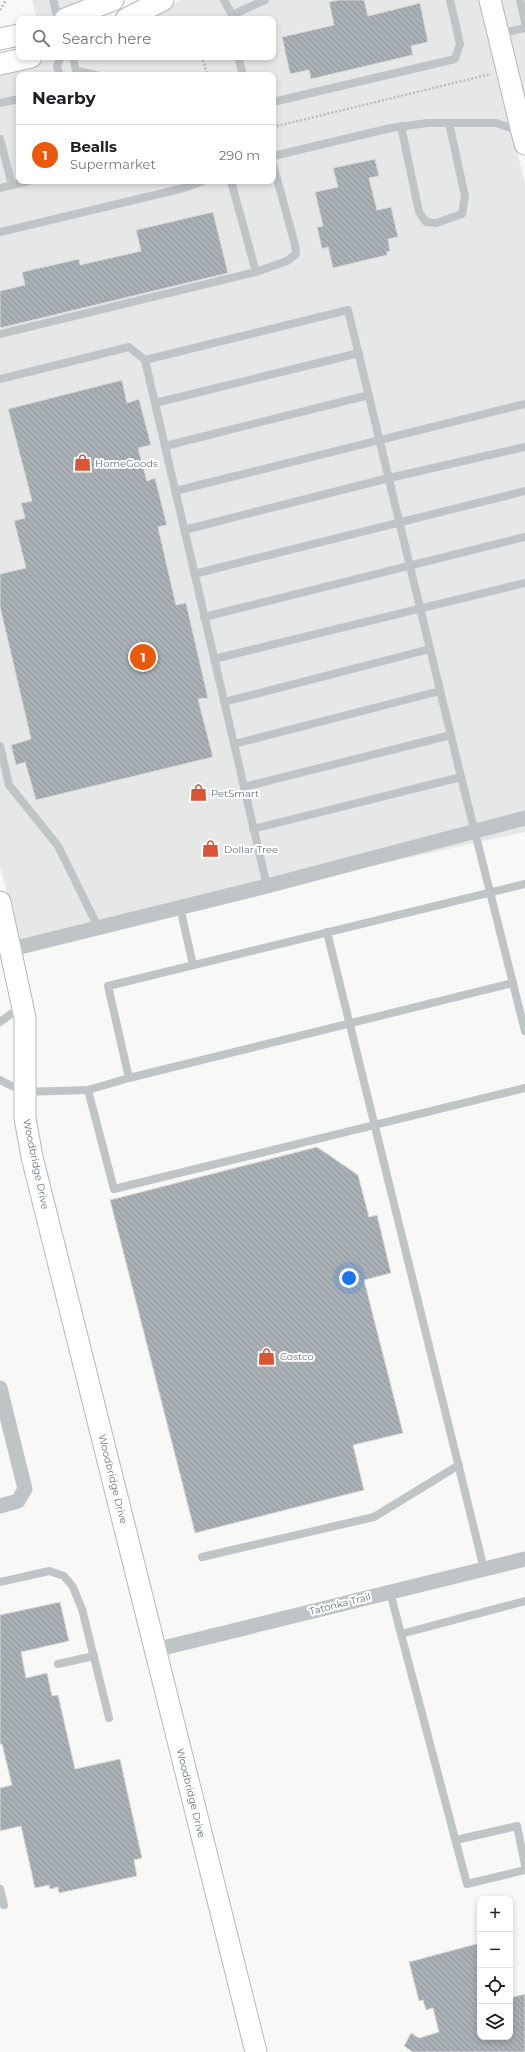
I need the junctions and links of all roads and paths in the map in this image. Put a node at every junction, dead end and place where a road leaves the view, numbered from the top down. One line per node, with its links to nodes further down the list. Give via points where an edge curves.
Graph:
1 (6, 0): 10 (path)
2 (53, 0): 11 (lane)
3 (113, 0): 12 (street)
4 (163, 0): 13 (street)
5 (224, 0): 14 (lane)
6 (265, 0): 15 (lane)
7 (450, 0): 33 (lane, via 460,44 455,59)
8 (490, 0): 18 (street)
9 (520, 0): 16 (lane)
10 (0, 10)
11 (57, 16)
12 (73, 16)
13 (132, 16)
14 (232, 16)
15 (235, 16)
16 (525, 22)
17 (525, 28): 18 (lane)
18 (498, 34): 27 (street)
19 (16, 36): 20 (street)
20 (0, 39)
21 (18, 60): 26 (street)
22 (60, 60): 28 (lane, via 57,66)
23 (74, 60): 29 (lane)
24 (202, 60): 30 (path)
25 (239, 60): 31 (lane)
26 (0, 64)
27 (507, 70): 36 (path); 38 (street)
28 (59, 72)
29 (77, 72)
30 (206, 72)
31 (241, 72)
32 (16, 100): 34 (lane)
33 (276, 101)
34 (0, 103)
35 (449, 123): 37 (lane, via 428,122); 37 (lane, via 465,196 462,214 436,223 426,222 418,212); 38 (lane, via 496,123)
36 (276, 126)
37 (401, 126): 40 (lane)
38 (524, 136)
39 (0, 139): 45 (lane)
40 (276, 155)
41 (276, 176): 48 (lane, via 296,254 287,261)
42 (16, 184): 45 (lane)
43 (195, 184): 47 (lane)
44 (232, 184): 48 (lane)
45 (12, 185): 46 (lane)
46 (0, 188)
47 (0, 232)
48 (256, 272): 49 (lane)
49 (0, 334)
50 (359, 353): 51 (lane, via 348,310); 53 (lane); 54 (lane)
51 (144, 360): 52 (lane, via 129,347); 54 (lane)
52 (0, 379)
53 (369, 395): 56 (lane); 57 (lane)
54 (155, 403): 57 (lane)
55 (525, 404): 56 (lane)
56 (380, 439): 59 (lane); 60 (lane)
57 (165, 446): 60 (lane)
58 (525, 447): 59 (lane)
59 (389, 478): 62 (lane); 63 (lane)
60 (175, 491): 63 (lane)
61 (525, 492): 62 (lane)
62 (400, 522): 65 (lane); 66 (lane)
63 (184, 530): 66 (lane)
64 (525, 537): 65 (lane)
65 (410, 564): 68 (lane); 69 (lane)
66 (194, 574): 69 (lane)
67 (525, 582): 68 (lane)
68 (420, 608): 70 (lane); 71 (lane)
69 (204, 617): 71 (lane)
70 (430, 649): 72 (lane); 73 (lane)
71 (214, 659): 73 (lane)
72 (440, 692): 74 (lane); 75 (lane)
73 (224, 702): 75 (lane)
74 (450, 735): 77 (lane); 78 (lane)
75 (234, 744): 78 (lane)
76 (0, 746): 88 (lane, via 9,785 58,846)
77 (461, 777): 81 (lane); 82 (lane)
78 (244, 787): 81 (lane)
79 (525, 818): 82 (street)
80 (525, 823): 82 (street)
81 (254, 829): 84 (lane)
82 (475, 832): 84 (street); 85 (lane)
83 (525, 884): 85 (lane)
84 (267, 886): 87 (street)
85 (490, 892): 89 (lane); 92 (lane)
86 (0, 902): 90 (street, Woodbridge Drive)
87 (180, 907): 88 (street); 91 (lane)
88 (98, 928): 90 (street)
89 (327, 932): 91 (lane); 95 (lane)
90 (12, 949): 93 (street, Woodbridge Drive)
91 (193, 965): 97 (lane, via 108,986)
92 (513, 983): 95 (lane); 96 (lane)
93 (22, 1006): 94 (lane); 101 (street, Woodbridge Drive, via 25,1018)
94 (0, 1022)
95 (349, 1024): 97 (lane); 102 (lane)
96 (525, 1031)
97 (129, 1078): 100 (lane)
98 (0, 1080): 101 (lane)
99 (525, 1088): 102 (lane)
100 (88, 1090): 101 (lane); 102 (lane, via 114,1189)
101 (24, 1092): 113 (street, Woodbridge Drive, via 25,1118 32,1157)
102 (375, 1125): 104 (lane)
103 (0, 1388): 105 (street, via 25,1489 18,1501)
104 (459, 1465): 106 (lane, via 374,1517); 108 (lane)
105 (0, 1506)
106 (202, 1557)
107 (525, 1559): 108 (street, Tatonka Trail)
108 (484, 1569): 110 (street, Tatonka Trail)
109 (0, 1582): 114 (lane, via 49,1570 64,1576 74,1587)
110 (390, 1592): 112 (lane); 113 (street, Tatonka Trail)
111 (525, 1601): 112 (lane)
112 (401, 1634): 118 (lane)
113 (155, 1650): 123 (street, Woodbridge Drive)
114 (94, 1656): 115 (lane); 116 (lane)
115 (58, 1664)
116 (109, 1718)
117 (521, 1825): 118 (lane); 119 (lane)
118 (456, 1840): 120 (lane, via 467,1884)
119 (525, 1865)
120 (525, 1870)
121 (0, 1889): 122 (lane)
122 (4, 1905)
123 (256, 2052)

